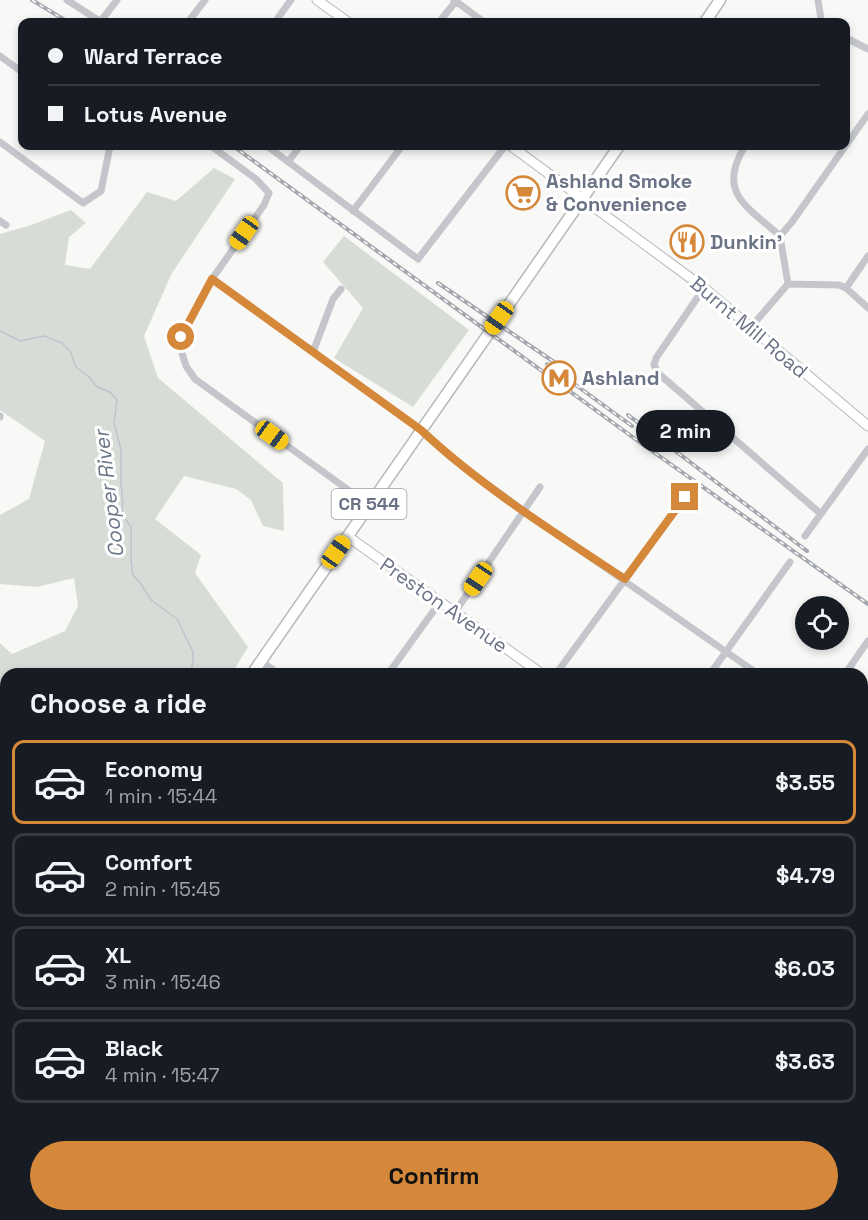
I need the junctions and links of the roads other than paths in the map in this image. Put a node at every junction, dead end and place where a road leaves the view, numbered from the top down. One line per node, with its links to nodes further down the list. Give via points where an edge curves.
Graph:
1 (67, 0): 9 (street)
2 (117, 0): 10 (street)
3 (205, 0): 11 (street)
4 (291, 0): 12 (street)
5 (317, 0): 13 (main road)
6 (456, 0): 14 (street); 15 (street)
7 (720, 0): 16 (main road)
8 (818, 0): 17 (street)
9 (95, 18)
10 (104, 18)
11 (191, 18)
12 (278, 18)
13 (342, 18)
14 (442, 18)
15 (479, 18)
16 (708, 18)
17 (821, 18)
18 (850, 40): 19 (street)
19 (868, 49)
20 (0, 56): 21 (street)
21 (18, 69)
22 (868, 114): 23 (street)
23 (850, 140)
24 (0, 142): 25 (street, via 84,203 101,191)
25 (109, 150)
26 (216, 150): 40 (street, via 269,193)
27 (272, 150): 35 (street)
28 (297, 150): 35 (street)
29 (399, 150): 37 (street)
30 (502, 150): 37 (street, via 418,259)
31 (517, 150): 36 (main road, Burnt Mill Road)
32 (616, 150): 36 (main road, CR 544)
33 (743, 150): 38 (street, via 734,166 736,194)
34 (843, 150): 38 (street)
35 (288, 162): 37 (street)
36 (583, 197): 42 (main road, Burnt Mill Road); 49 (main road, CR 544)
37 (353, 211)
38 (780, 236): 41 (street)
39 (868, 256): 43 (street)
40 (212, 279): 47 (street); 53 (street, via 181,337 181,350 195,379)
41 (788, 284): 43 (street); 46 (street)
42 (704, 288): 46 (main road, Burnt Mill Road); 55 (street, via 656,358 655,368)
43 (846, 288): 45 (street)
44 (341, 289): 47 (street, via 333,299)
45 (868, 308)
46 (750, 327): 48 (main road, Burnt Mill Road)
47 (313, 352): 49 (street)
48 (868, 426)
49 (421, 430): 53 (main road, CR 544); 54 (street, via 449,456)
50 (868, 449): 55 (street)
51 (540, 487): 54 (street)
52 (685, 497): 59 (street)
53 (369, 505): 56 (main road, CR 544)
54 (524, 511): 59 (street); 61 (street)
55 (821, 514): 57 (street)
56 (347, 536): 60 (main road, Preston Avenue); 64 (main road, CR 544)
57 (805, 536)
58 (790, 562): 63 (street)
59 (625, 579): 63 (street); 69 (street)
60 (440, 602): 61 (main road, Preston Avenue); 67 (street)
61 (455, 612): 68 (main road, Preston Avenue)
62 (868, 640): 72 (street)
63 (726, 651): 70 (street); 71 (street)
64 (261, 661): 65 (main road, CR 544); 66 (street)
65 (256, 668)
66 (271, 668)
67 (392, 668)
68 (534, 668)
69 (560, 668)
70 (714, 668)
71 (750, 668)
72 (849, 668)

